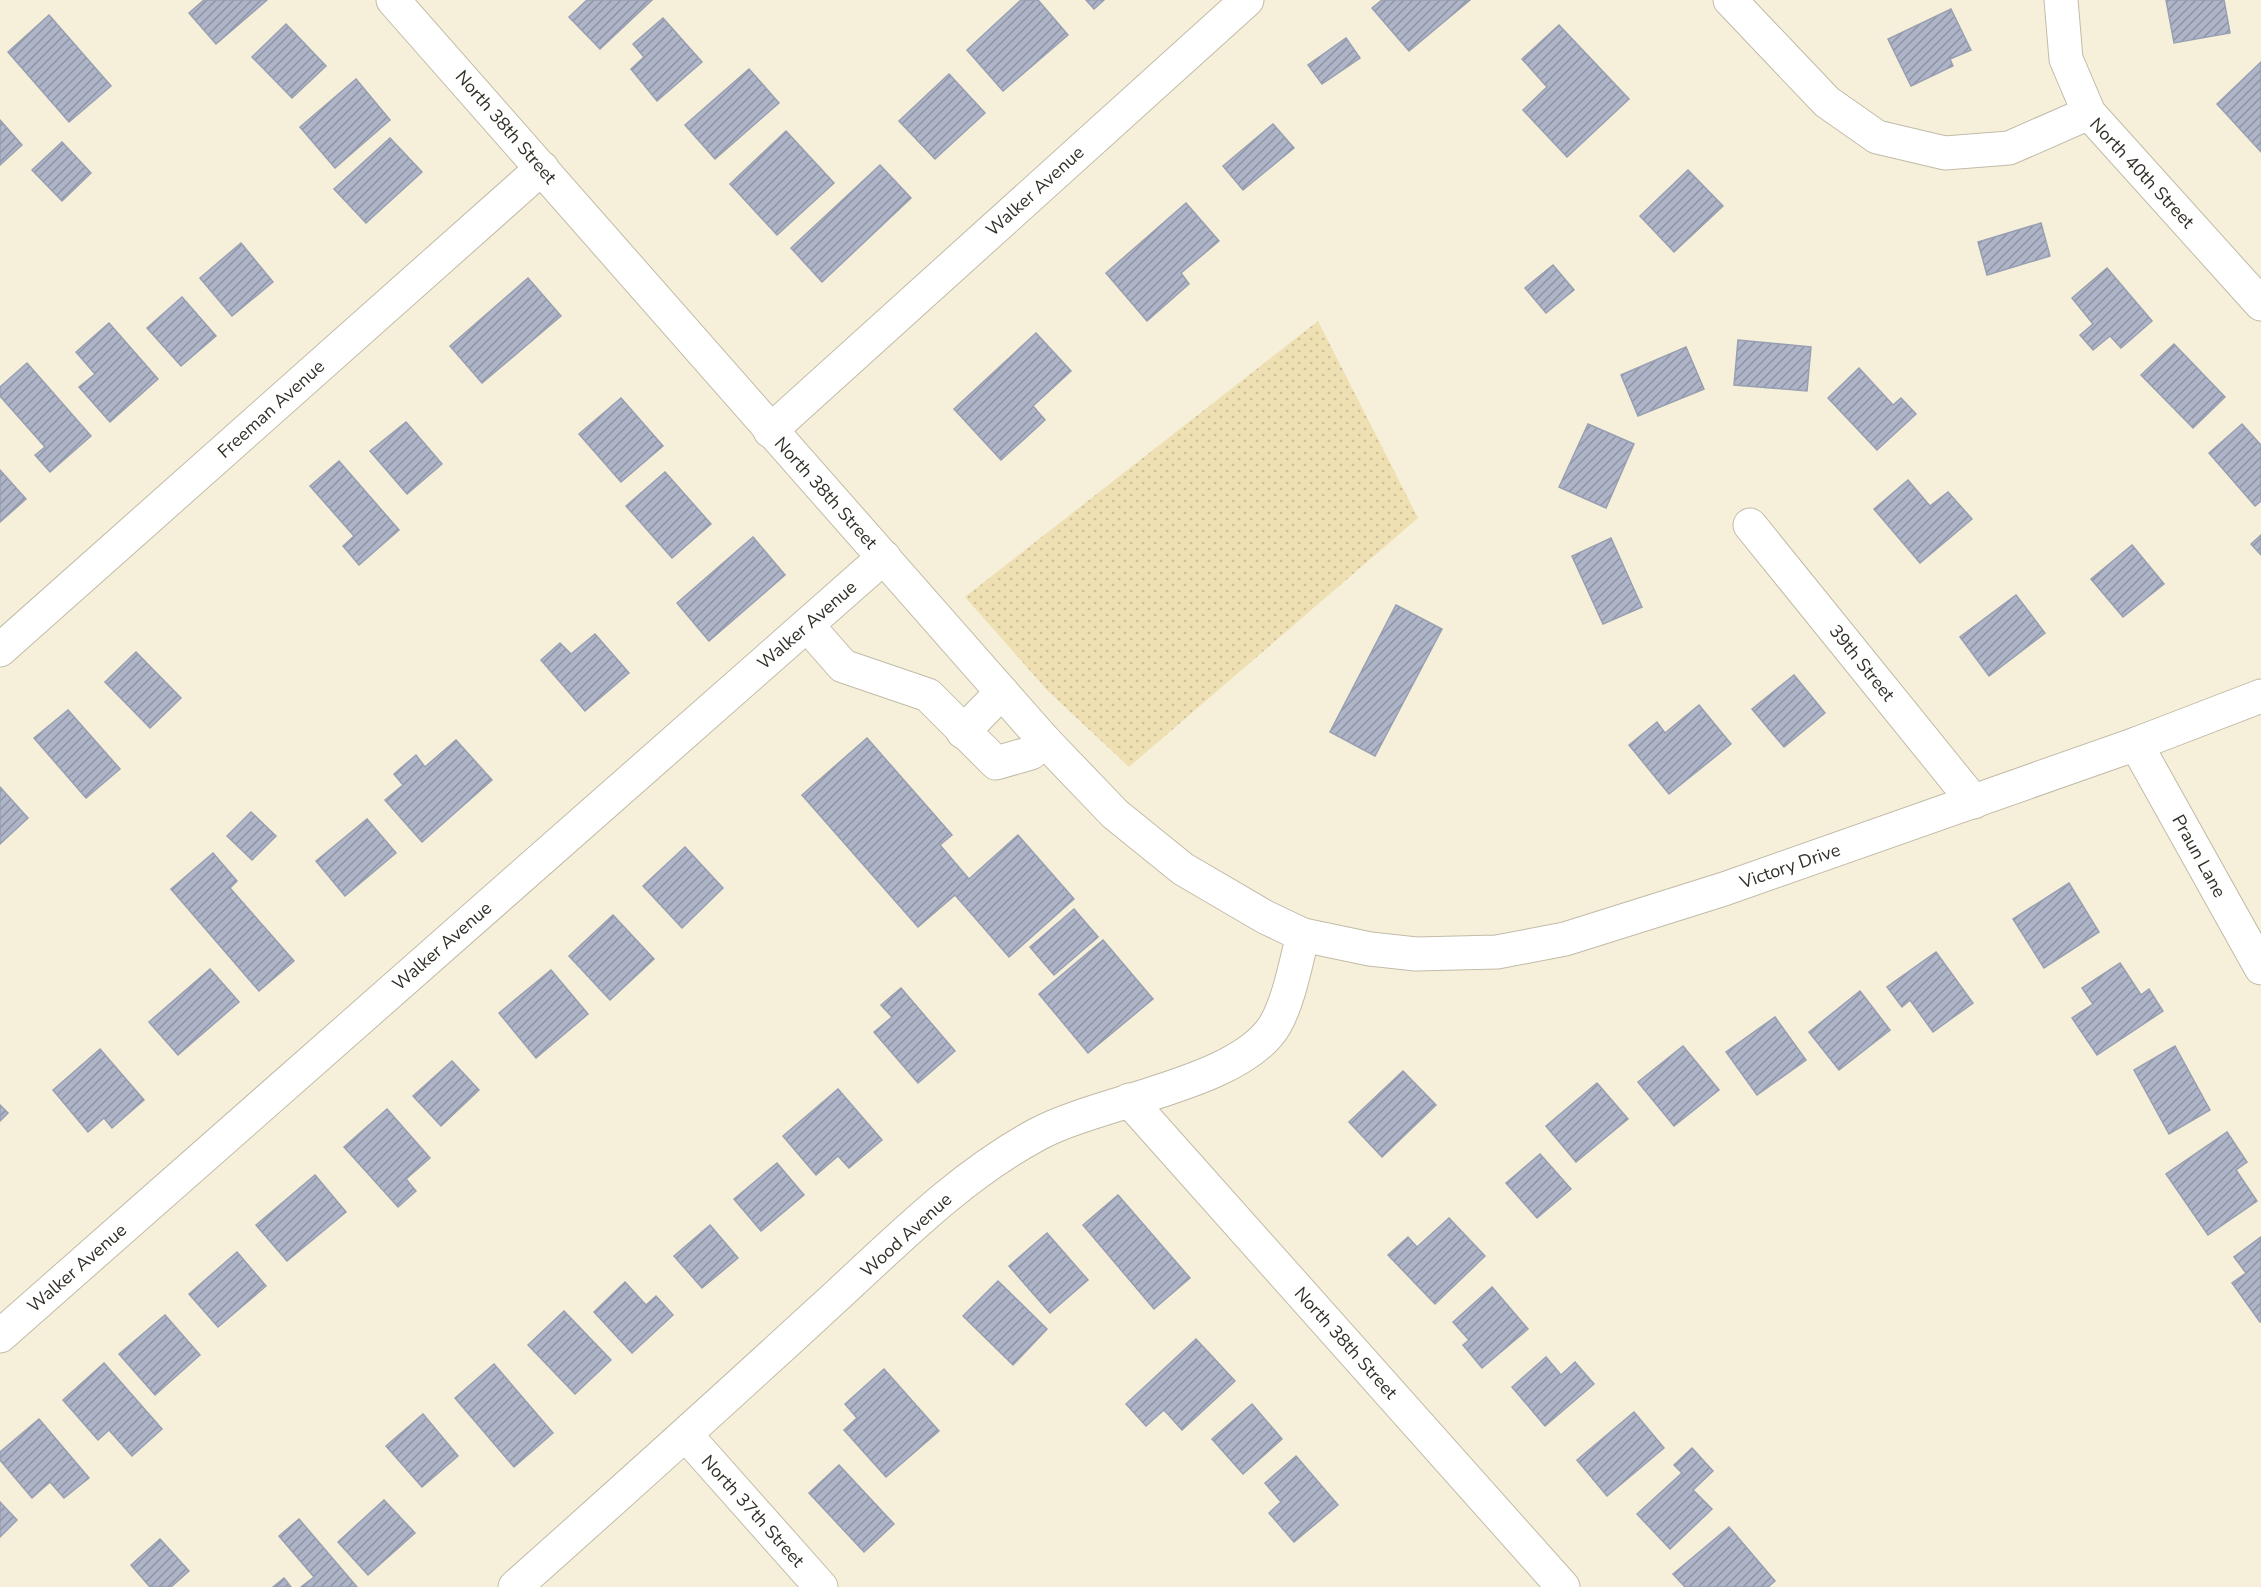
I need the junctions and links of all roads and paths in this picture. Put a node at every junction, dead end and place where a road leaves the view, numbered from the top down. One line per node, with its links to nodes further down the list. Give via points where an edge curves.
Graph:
1 (393, 0): 6 (street, North 38th Street)
2 (1246, 0): 8 (street, Walker Avenue)
3 (1730, 0): 5 (street, North 40th Street, via 1827,102 1877,137 1945,153 2009,148)
4 (2061, 0): 5 (street, via 2066,59)
5 (2089, 113): 7 (street, North 40th Street)
6 (542, 168): 8 (street, North 38th Street); 12 (street, Freeman Avenue)
7 (2261, 304)
8 (770, 431): 10 (street, North 38th Street)
9 (1750, 525): 18 (street, 39th Street)
10 (884, 557): 11 (street, Walker Avenue); 13 (street, North 38th Street)
11 (807, 625): 15 (street, via 843,666 928,695); 22 (street, Walker Avenue)
12 (0, 650)
13 (1002, 692): 15 (street); 16 (street, North 38th Street)
14 (2261, 696): 17 (street, Victory Drive)
15 (963, 732): 16 (street, via 996,763 1031,753)
16 (1044, 740): 19 (street, North 38th Street, via 1115,814 1183,869 1265,917)
17 (2136, 744): 18 (street, Victory Drive); 20 (street, Praun Lane)
18 (1974, 802): 19 (street, Victory Drive, via 1713,893 1565,939 1497,952 1416,954 1370,949)
19 (1303, 934): 21 (street, Wood Avenue, via 1275,1025 1252,1051 1217,1071)
20 (2261, 968)
21 (1129, 1100): 23 (street, Wood Avenue, via 1039,1133 974,1175 927,1212); 26 (street, North 38th Street)
22 (0, 1336)
23 (686, 1435): 24 (street, Wood Avenue); 25 (street, North 37th Street)
24 (515, 1587)
25 (821, 1587)
26 (1563, 1587)

